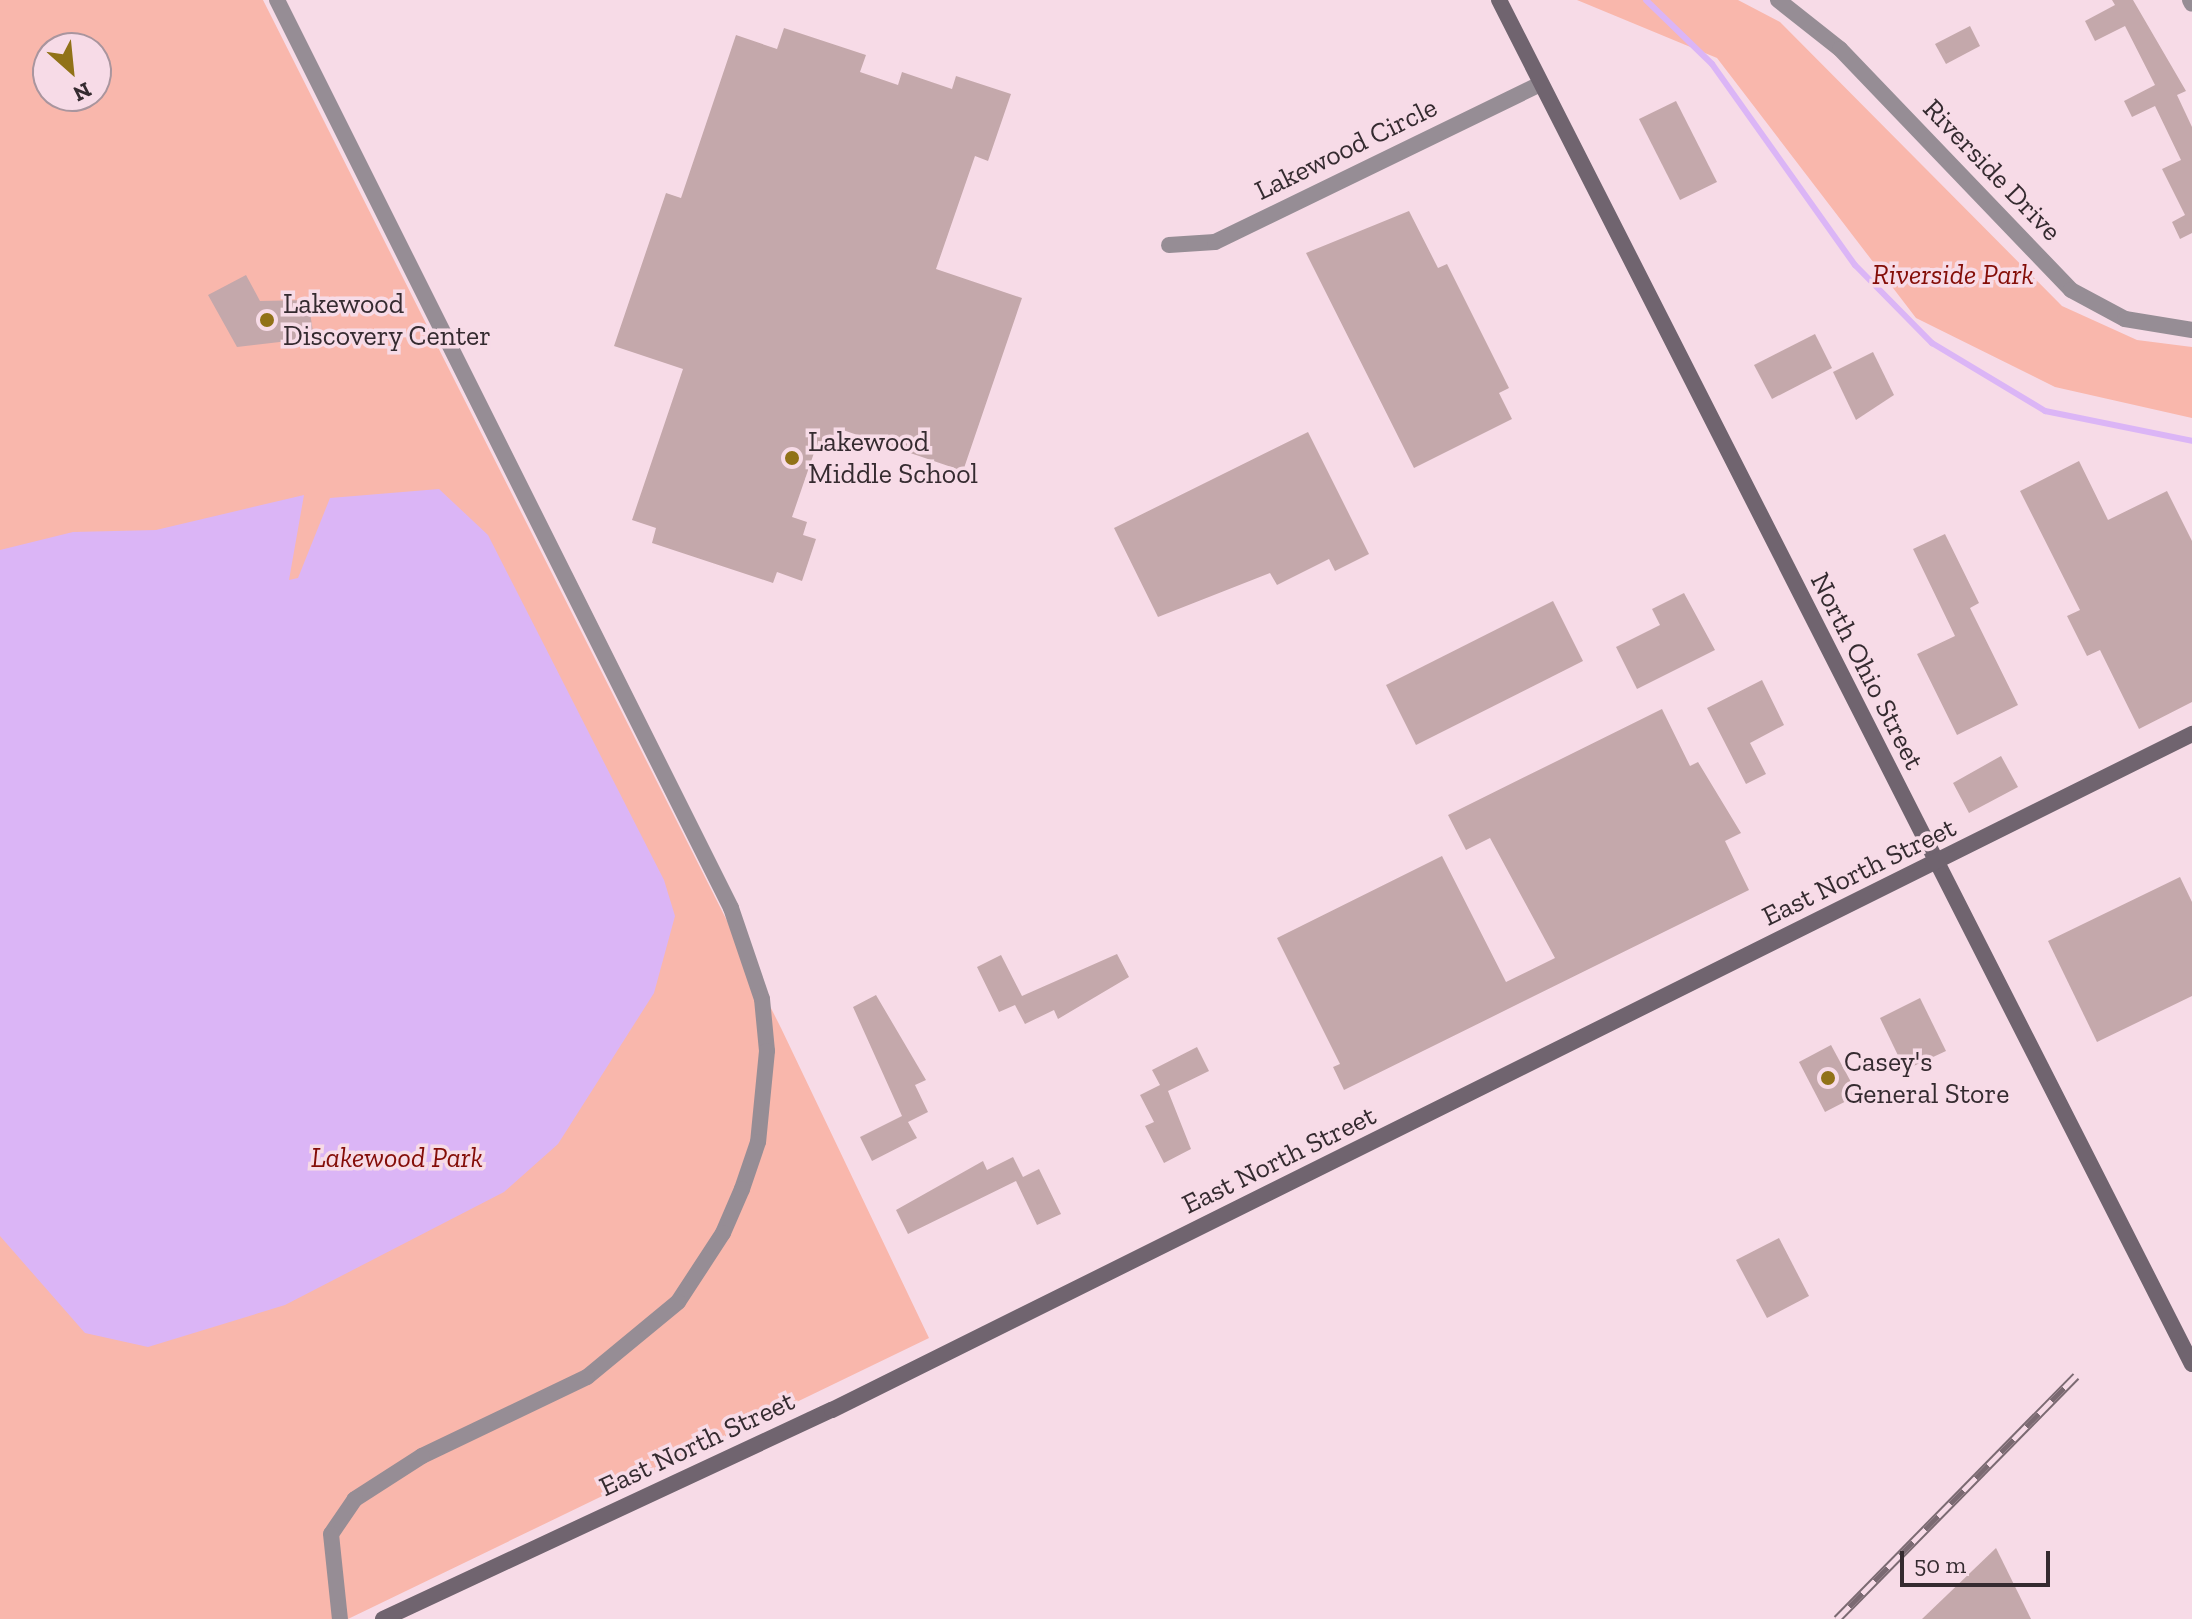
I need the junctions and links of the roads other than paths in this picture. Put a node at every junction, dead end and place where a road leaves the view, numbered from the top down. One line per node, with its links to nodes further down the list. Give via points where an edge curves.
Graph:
1 (277, 0): 10 (street, via 731,908 762,999 767,1051 758,1142 742,1189 723,1233 678,1302 587,1377 422,1456 355,1499 331,1534)
2 (1499, 0): 4 (street, North Ohio Street)
3 (1778, 0): 6 (street, Riverside Drive, via 1840,49 2071,290 2125,319)
4 (1540, 84): 5 (street, Lakewood Circle, via 1215,242); 8 (street, North Ohio Street)
5 (1169, 245)
6 (2192, 330)
7 (2192, 734): 8 (street, East North Street)
8 (1935, 864): 9 (street, North Ohio Street); 11 (street, East North Street, via 832,1410)
9 (2192, 1364)
10 (340, 1619)
11 (383, 1619)

